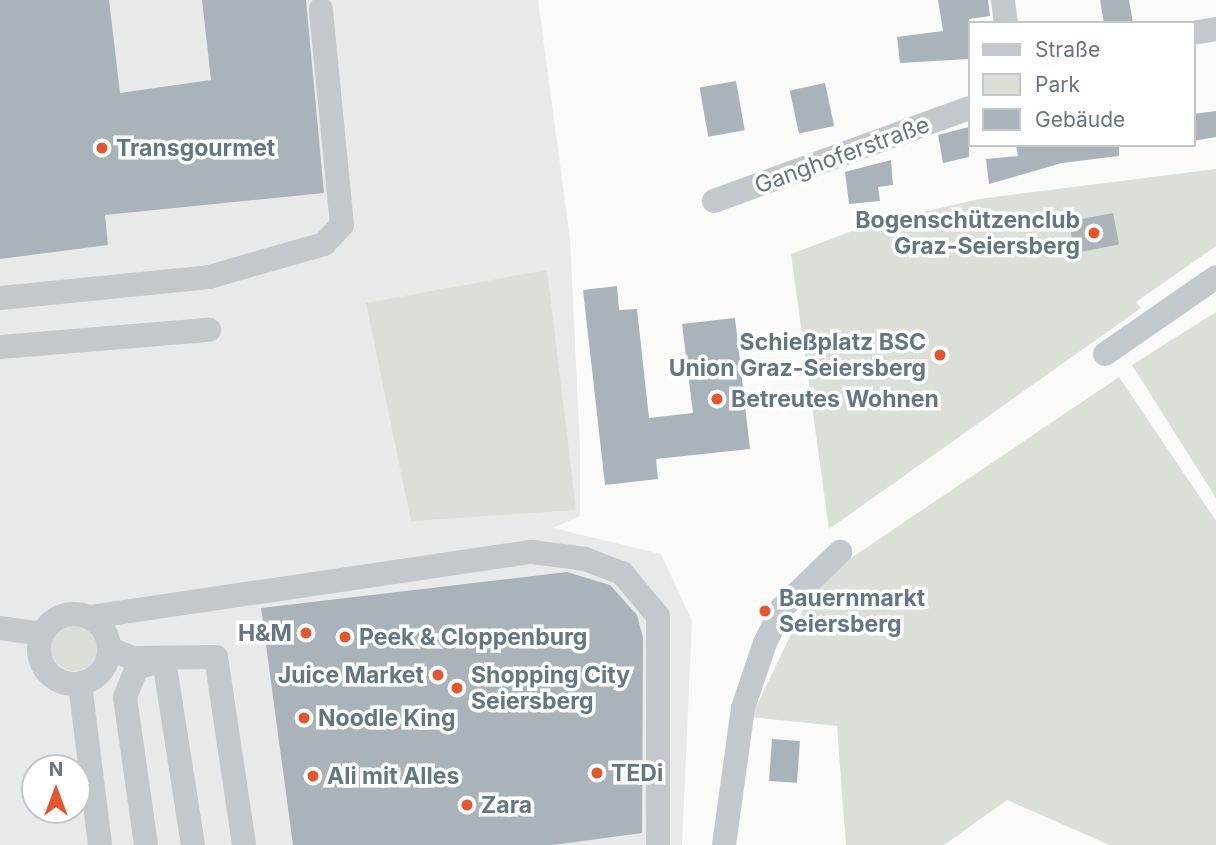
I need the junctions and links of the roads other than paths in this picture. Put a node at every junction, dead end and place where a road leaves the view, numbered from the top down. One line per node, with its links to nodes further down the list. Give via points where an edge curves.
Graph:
1 (1003, 0): 3 (street)
2 (321, 9): 9 (street, via 342,225 324,244 209,276)
3 (1006, 21)
4 (1216, 29): 5 (street)
5 (1195, 33)
6 (968, 108): 7 (street, Ganghoferstraße)
7 (714, 201)
8 (1216, 277): 12 (street)
9 (0, 298)
10 (209, 330): 11 (street)
11 (0, 347)
12 (1105, 354)
13 (840, 552): 25 (street, via 782,608 765,643 743,708)
14 (90, 617): 16 (street, via 66,614); 17 (street, via 105,630); 24 (street, via 285,596 532,552 585,559 622,573 658,617)
15 (0, 628): 16 (street)
16 (42, 634): 19 (street, via 40,659 48,673)
17 (110, 649): 18 (street); 19 (street, via 99,674)
18 (164, 660): 21 (street, via 138,668 125,697); 22 (street); 23 (street, via 208,653 219,663)
19 (80, 684): 20 (street)
20 (100, 845)
21 (146, 845)
22 (193, 845)
23 (244, 845)
24 (658, 845)
25 (724, 845)

